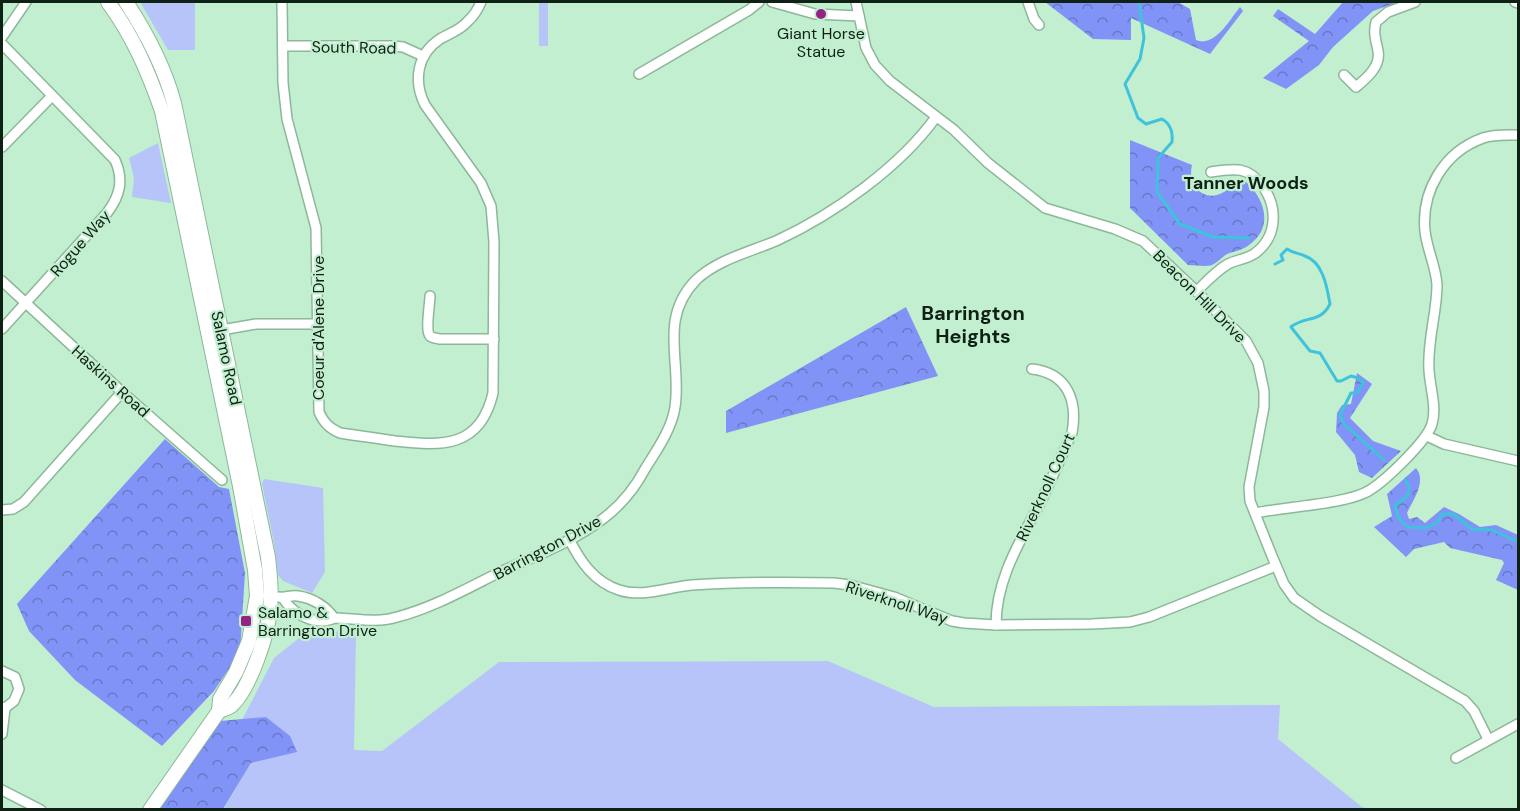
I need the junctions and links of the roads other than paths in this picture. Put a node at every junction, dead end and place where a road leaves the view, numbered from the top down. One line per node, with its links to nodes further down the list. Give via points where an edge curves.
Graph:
1 (26, 2): 13 (street)
2 (108, 2): 30 (main road, Salamo Road, via 140,52 162,111)
3 (126, 2): 30 (main road, Salamo Road, via 149,39 169,85)
4 (282, 2): 15 (street, Coeur d'Alene Drive)
5 (481, 2): 16 (street, via 468,22 434,43)
6 (759, 2): 17 (street)
7 (772, 2): 11 (street, via 815,14)
8 (856, 2): 11 (street, Beacon Hill Drive)
9 (1028, 2): 12 (street)
10 (1415, 2): 18 (street, via 1388,12 1376,22 1373,32 1379,59 1363,81 1356,87)
11 (859, 16): 20 (street, Beacon Hill Drive, via 866,48 875,65)
12 (1039, 25)
13 (2, 37)
14 (2, 44): 19 (street, Rogue Way)
15 (283, 46): 16 (street, South Road, via 392,46); 28 (street, Coeur d'Alene Drive, via 287,119 316,228)
16 (423, 56): 31 (street, Coeur d'Alene Drive, via 418,81 424,105 481,183 490,206 494,227)
17 (639, 74)
18 (1344, 75)
19 (52, 96): 22 (street); 27 (street, Rogue Way, via 115,160 120,174 119,191 107,213)
20 (936, 117): 25 (street, Beacon Hill Drive, via 1045,208 1115,229 1143,242); 39 (street, Barrington Drive, via 901,159 879,177 779,239 720,263 695,281 681,301 674,322 676,388 669,426 626,497 604,519)
21 (1518, 135): 34 (street, via 1482,138 1465,148 1444,165 1426,198 1425,233 1437,286 1428,356 1434,410)
22 (2, 147)
23 (1211, 172): 25 (street, via 1234,168 1248,172 1271,199 1273,222 1270,235 1257,251 1228,264)
24 (2, 281): 27 (street, Haskins Road)
25 (1197, 291): 38 (street, Beacon Hill Drive, via 1249,345 1262,376 1264,407 1249,487)
26 (430, 296): 31 (street, via 431,337)
27 (26, 304): 29 (street, Rogue Way); 33 (street, Haskins Road)
28 (317, 324): 30 (street, via 256,324); 31 (street, Coeur d'Alene Drive, via 317,404 330,429 428,445 460,439 485,415 493,393)
29 (2, 329)
30 (214, 332): 41 (main road, Salamo Road, via 267,547)
31 (494, 339)
32 (1032, 369): 43 (street, Riverknoll Court, via 1053,374 1062,381 1071,400 1074,422 1072,434 1002,580)
33 (122, 393): 36 (street, Haskins Road); 37 (street, via 24,502)
34 (1427, 435): 35 (street, via 1444,444); 38 (street, via 1370,490 1338,500)
35 (1518, 461)
36 (222, 480)
37 (2, 510)
38 (1255, 513): 40 (street, Beacon Hill Drive)
39 (569, 539): 42 (street, Barrington Drive, via 412,613 366,621); 43 (street, Riverknoll Way, via 582,563 595,576 617,590 631,593 693,585 834,583 894,597 952,621)
40 (1276, 566): 43 (street, Riverknoll Way, via 1130,622); 48 (street, Beacon Hill Drive, via 1290,594 1300,603 1469,704)
41 (270, 597): 42 (street, Barrington Drive, via 321,622); 42 (street, via 296,595 327,608); 52 (main road, Salamo Road, via 267,629 252,672 231,706 219,711)
42 (334, 618)
43 (996, 625)
44 (2, 671): 45 (street, via 15,677 19,689 15,701)
45 (3, 707): 47 (street)
46 (1518, 723): 48 (street)
47 (2, 734)
48 (1488, 739): 49 (street)
49 (1456, 758)
50 (2, 790): 51 (street)
51 (41, 810)
52 (150, 810)

